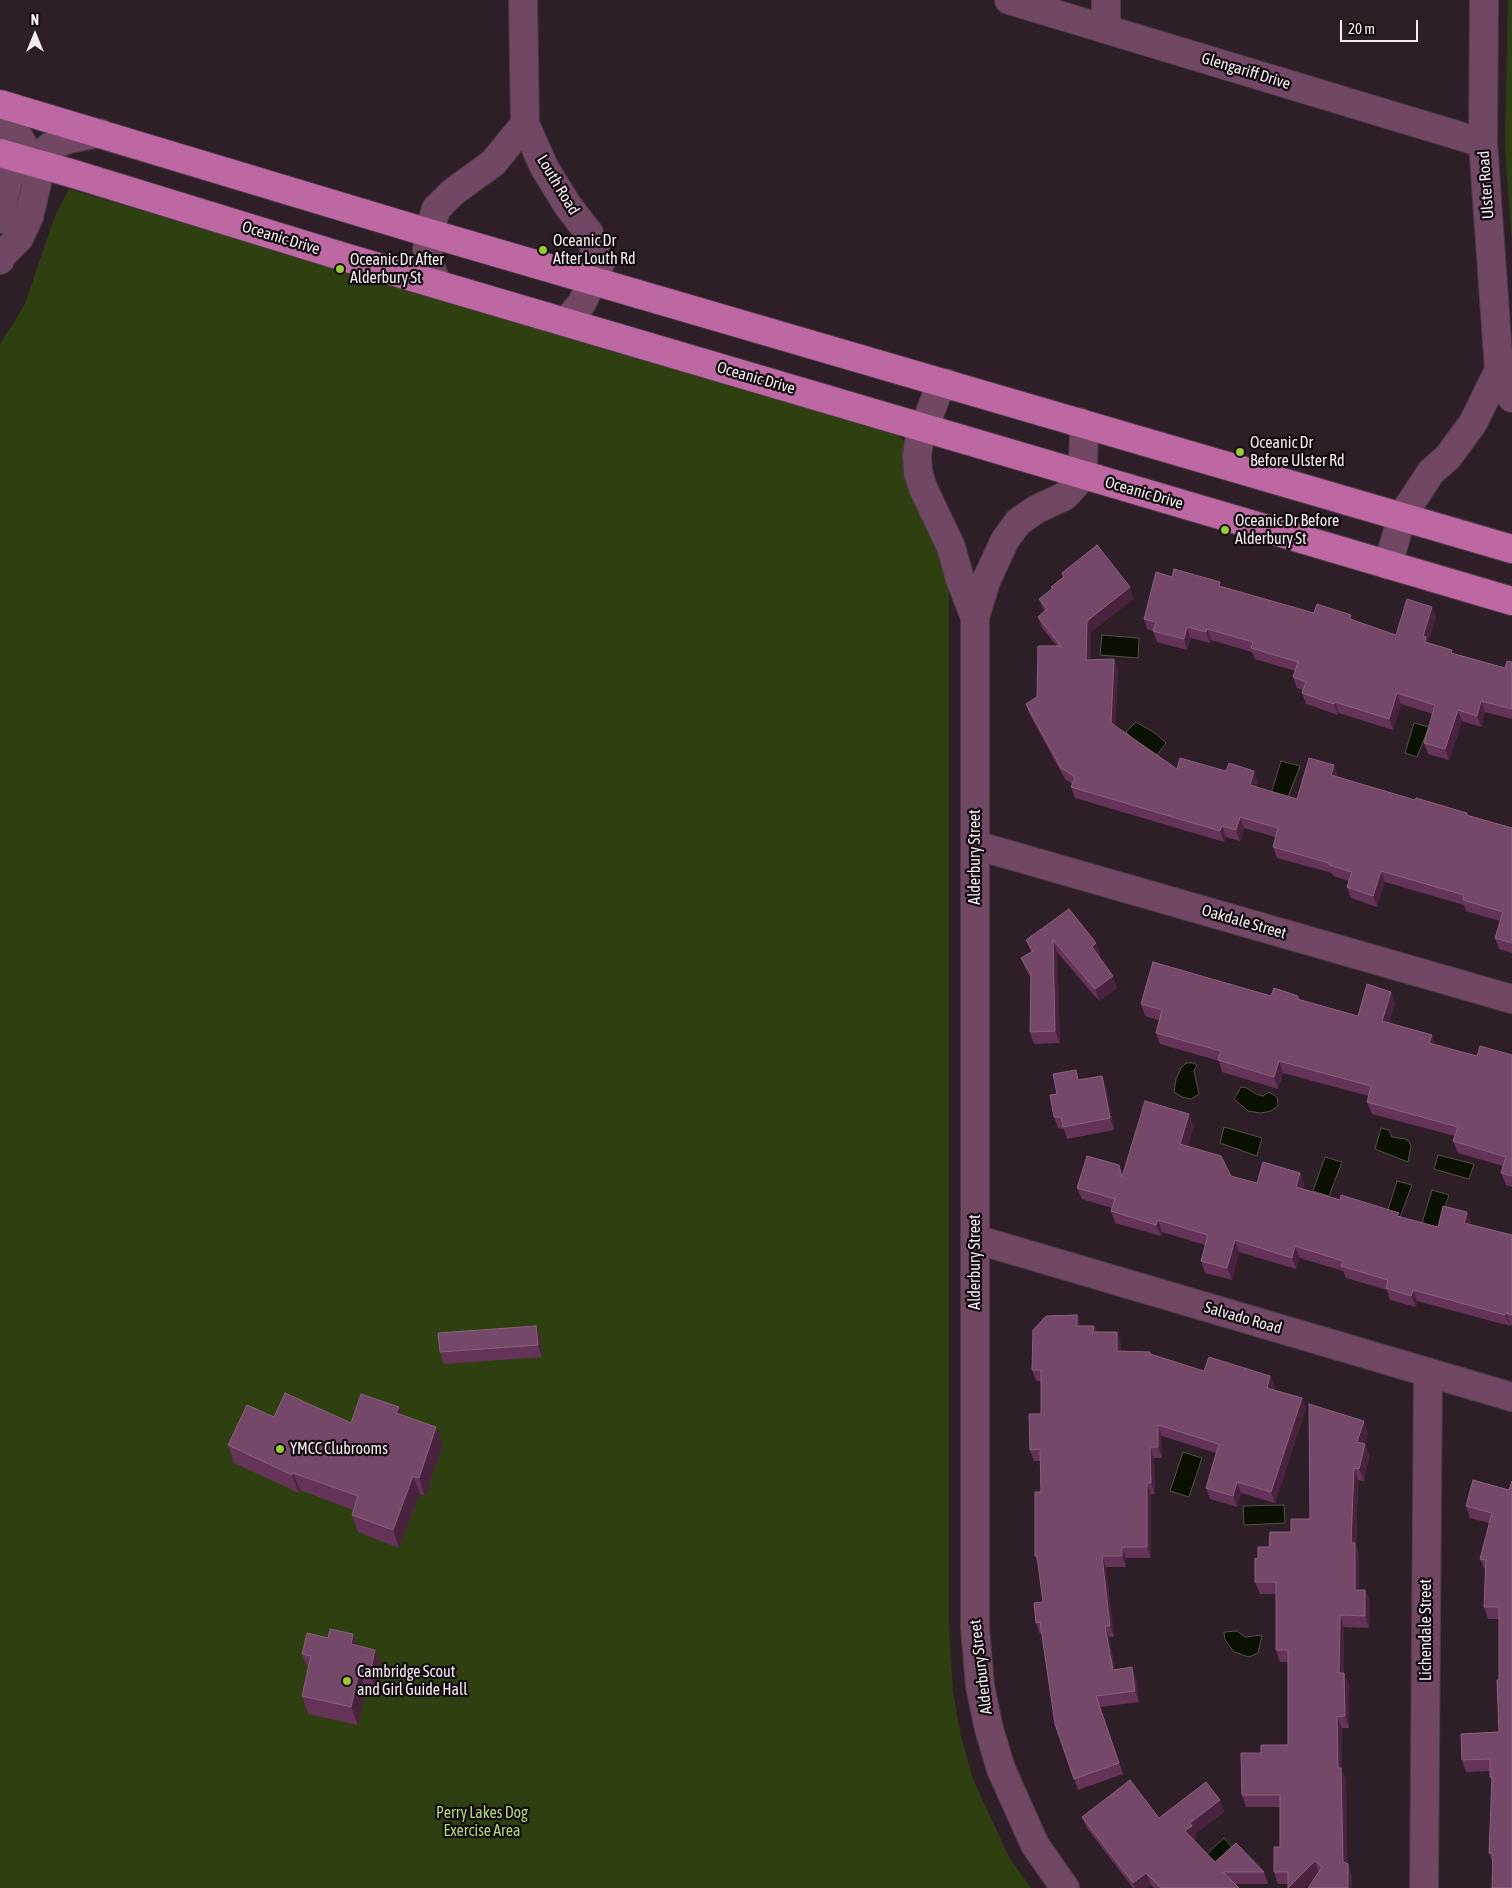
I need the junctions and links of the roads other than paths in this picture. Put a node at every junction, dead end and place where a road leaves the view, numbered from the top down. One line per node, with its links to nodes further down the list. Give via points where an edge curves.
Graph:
1 (523, 0): 8 (street, Louth Road)
2 (1009, 0): 5 (street, Glengariff Drive)
3 (1106, 0): 5 (street)
4 (1484, 0): 10 (street, Ulster Road)
5 (1106, 29): 10 (street, Glengariff Drive)
6 (0, 104): 9 (main road)
7 (0, 121): 12 (street, via 20,139)
8 (526, 124): 14 (street, via 493,163 436,209); 16 (street, Louth Road, via 544,168 589,233 600,264)
9 (100, 133): 12 (street, via 51,146); 14 (main road)
10 (1483, 143): 19 (street, Ulster Road)
11 (0, 153): 12 (main road, Oceanic Drive)
12 (32, 162): 13 (street, via 9,175); 15 (street, via 37,183 29,216 19,238); 17 (main road, Oceanic Drive)
13 (0, 219)
14 (429, 233): 16 (main road); 17 (street, via 427,250)
15 (1, 254)
16 (594, 280): 18 (street, Louth Road, via 582,303); 20 (main road)
17 (437, 284): 18 (main road, Oceanic Drive)
18 (566, 322): 23 (main road, Oceanic Drive)
19 (1499, 370): 21 (street, Ulster Road); 25 (street, via 1473,423 1448,457 1431,472)
20 (946, 383): 22 (main road); 23 (street, Alderbury Street, via 936,394)
21 (1512, 398)
22 (1080, 422): 24 (street, Alderbury Street, via 1084,435); 25 (main road)
23 (924, 428): 24 (main road, Oceanic Drive); 29 (street, Alderbury Street, via 917,456 918,472 951,547)
24 (1080, 474): 27 (main road, Oceanic Drive); 29 (street, Alderbury Street, via 1065,496 1018,522 1005,540 986,581)
25 (1402, 516): 26 (main road); 27 (street)
26 (1512, 549)
27 (1388, 565): 28 (main road, Oceanic Drive)
28 (1512, 601)
29 (975, 617): 30 (street, Alderbury Street)
30 (975, 845): 31 (street, Oakdale Street); 32 (street, Alderbury Street)
31 (1512, 1000)
32 (975, 1239): 33 (street, Salvado Road); 35 (street, Alderbury Street, via 975,1628 980,1686 1001,1769 1035,1845)
33 (1428, 1372): 34 (street, Salvado Road); 36 (street, Lichendale Street)
34 (1512, 1397)
35 (1065, 1888)
36 (1424, 1888)

